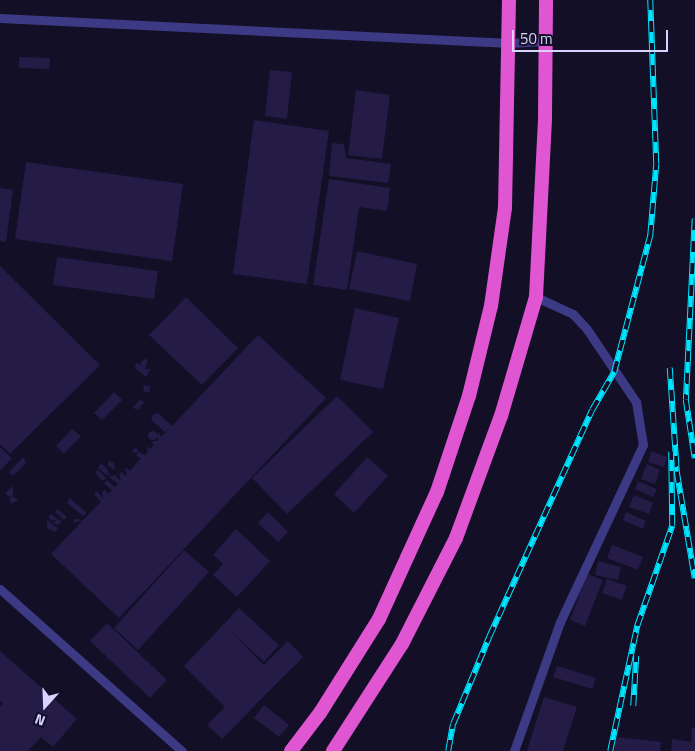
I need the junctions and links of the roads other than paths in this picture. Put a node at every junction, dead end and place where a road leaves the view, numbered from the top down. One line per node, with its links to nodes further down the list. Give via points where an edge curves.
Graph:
1 (509, 0): 5 (highway)
2 (546, 0): 4 (highway)
3 (0, 18): 5 (lane)
4 (546, 41): 5 (lane); 6 (highway)
5 (509, 43): 9 (highway, via 505,208 491,306 469,396 437,492 379,619 320,714)
6 (536, 297): 10 (highway, via 501,416 456,538 402,644); 11 (lane, via 573,314 586,328 636,402 643,445 560,622)
7 (0, 589): 8 (lane)
8 (182, 751)
9 (291, 751)
10 (333, 751)
11 (514, 751)

